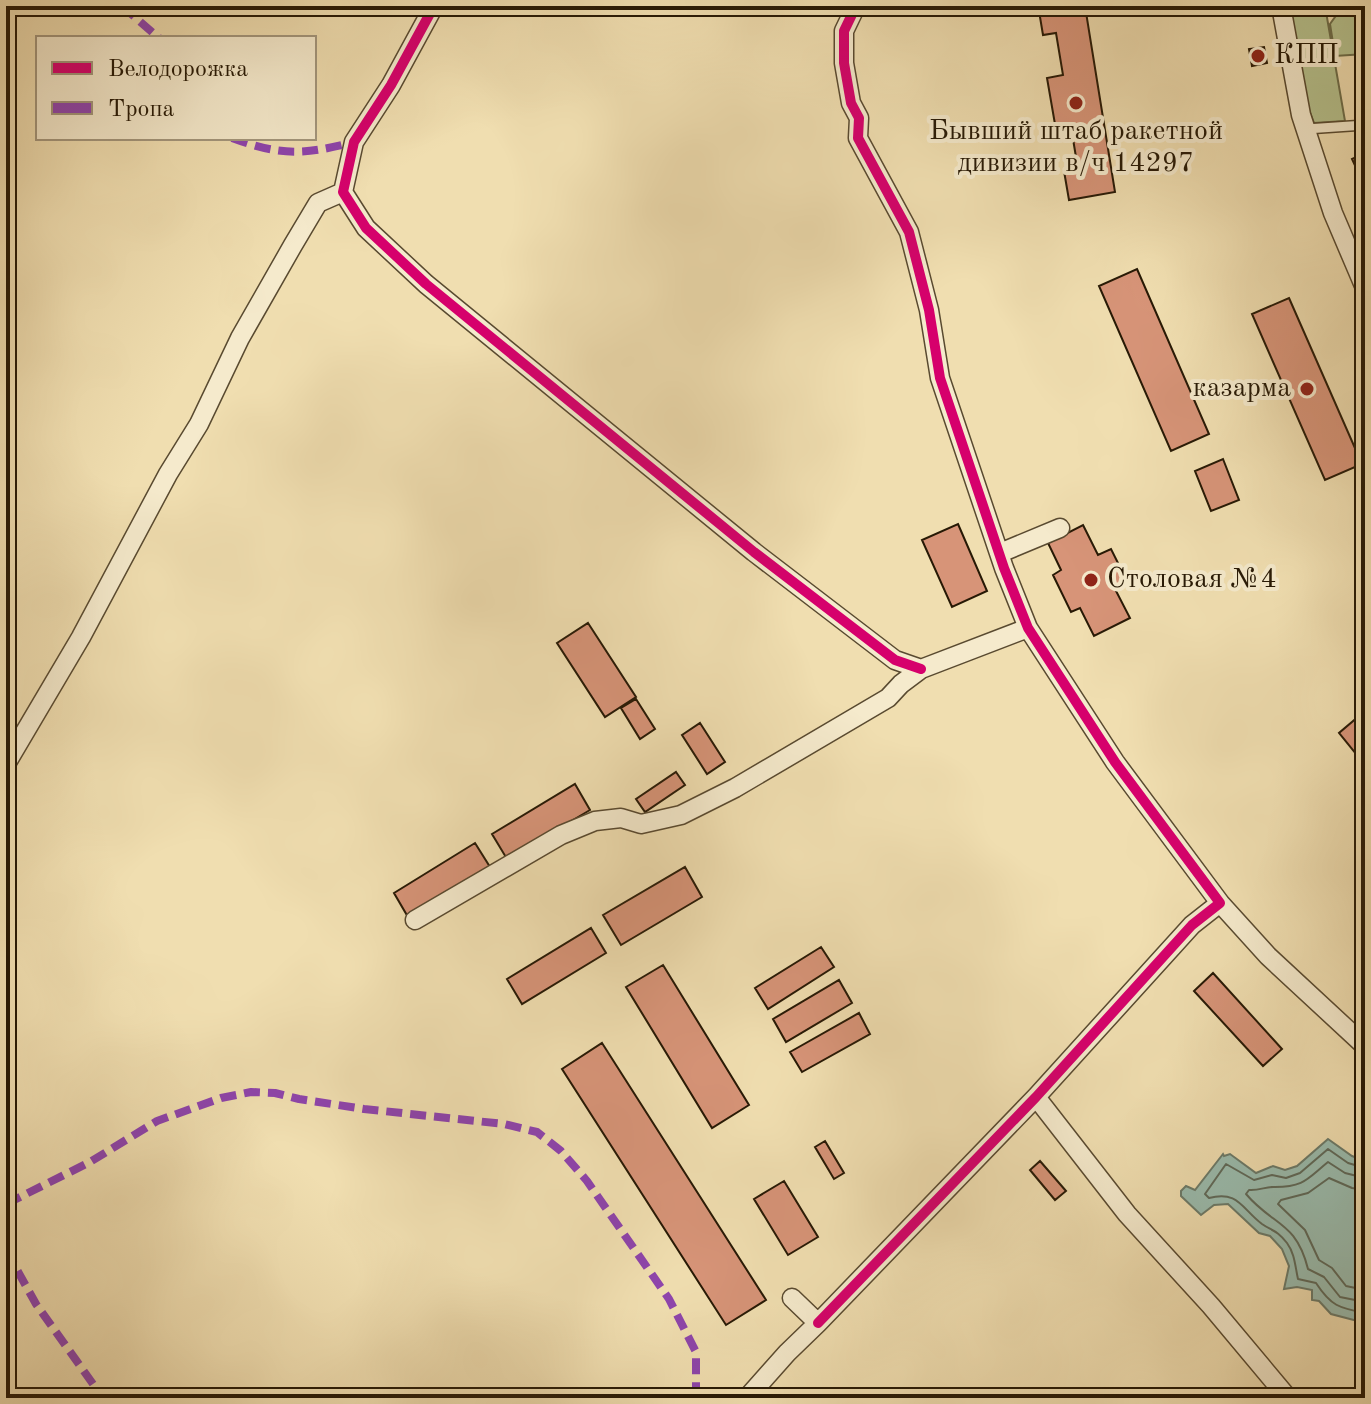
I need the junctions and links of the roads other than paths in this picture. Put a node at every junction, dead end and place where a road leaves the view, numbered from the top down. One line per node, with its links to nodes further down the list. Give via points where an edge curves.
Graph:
1 (434, 6): 6 (street, via 354,142)
2 (856, 6): 9 (street, via 844,31 844,63 859,118 858,138 909,232 940,378)
3 (1281, 6): 5 (street)
4 (1365, 125): 5 (lane)
5 (1306, 129): 7 (street)
6 (343, 192): 11 (street, via 366,228 492,340 754,552 895,660); 12 (street, via 318,203 293,245 199,424)
7 (1365, 288)
8 (1060, 528): 9 (street)
9 (1000, 553): 10 (street)
10 (1028, 628): 11 (street); 13 (street, via 1115,762)
11 (921, 669): 14 (street, via 888,698 681,815 641,824 621,818 595,821 561,835)
12 (6, 764)
13 (1220, 903): 15 (street, via 1268,956); 16 (street, via 1192,925)
14 (415, 920)
15 (1365, 1046)
16 (1036, 1097): 18 (street); 20 (street, via 1127,1214)
17 (792, 1298): 18 (street)
18 (818, 1323): 19 (street)
19 (747, 1398)
20 (1288, 1398)

